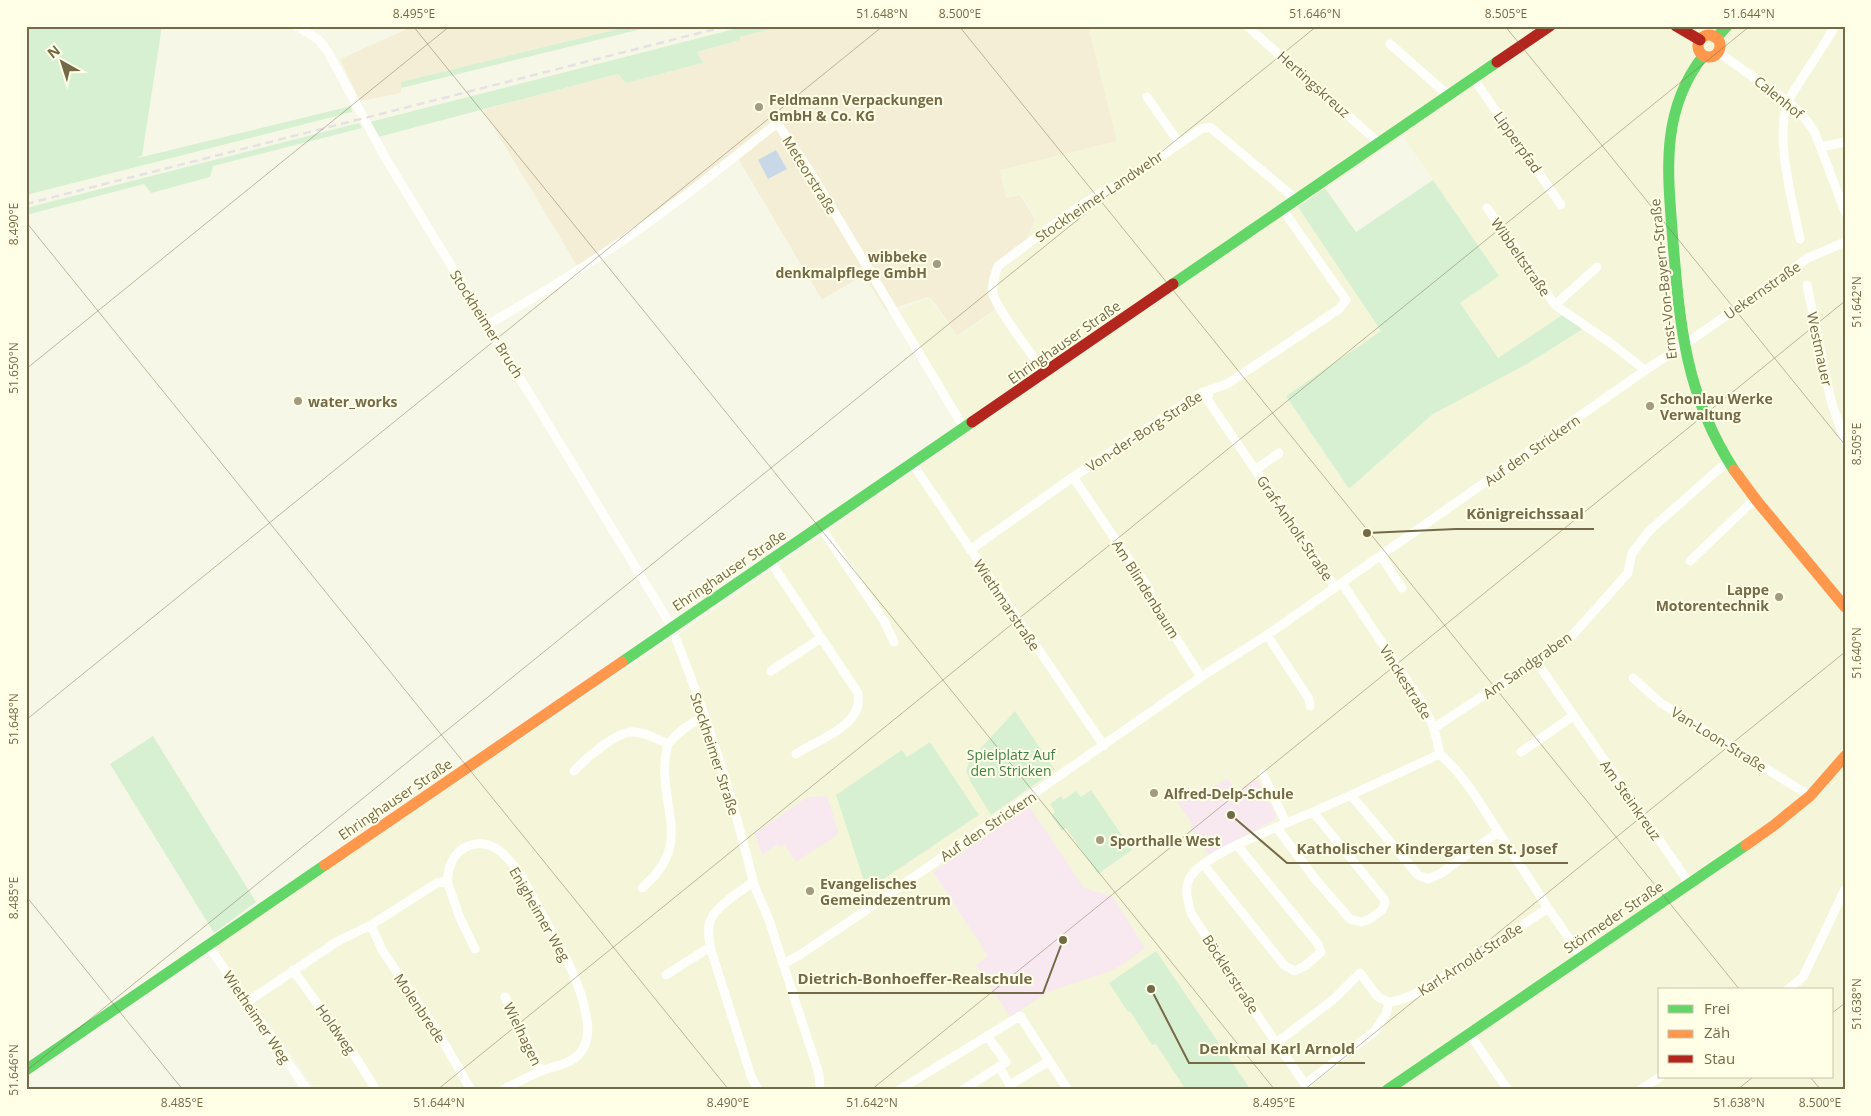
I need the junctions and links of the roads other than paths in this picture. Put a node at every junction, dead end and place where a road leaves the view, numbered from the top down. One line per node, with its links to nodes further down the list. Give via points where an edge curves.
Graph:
1 (297, 26): 30 (street, Stockheimer Bruch, via 319,40 328,52 386,159)
2 (1248, 26): 18 (street, Hertingskreuz)
3 (1550, 26): 12 (street, Ehringhauser Straße)
4 (1676, 26): 8 (street)
5 (1727, 26): 7 (street)
6 (1836, 26): 15 (street)
7 (1716, 38): 8 (street, via 1710,35); 10 (street, via 1720,45)
8 (1700, 40): 11 (street, via 1698,50)
9 (1390, 44): 13 (street)
10 (1718, 52): 11 (street, via 1710,57); 15 (street, Calenhof)
11 (1703, 56): 31 (street, Ernst-Von-Bayern-Straße, via 1677,100 1668,149 1676,288)
12 (1474, 79): 13 (street, Ehringhauser Straße); 21 (street, Lipperpfad)
13 (1449, 96): 18 (street, Ehringhauser Straße)
14 (1147, 97): 17 (street)
15 (1788, 102): 19 (street, Calenhof, via 1808,122); 25 (street, via 1782,131)
16 (1845, 142): 19 (street)
17 (1179, 143): 20 (street, Stockheimer Landwehr, via 1210,127); 33 (street, Stockheimer Landwehr, via 1124,181 1072,211 998,266 993,294)
18 (1379, 143): 20 (street, Ehringhauser Straße)
19 (1821, 147): 24 (street, Calenhof)
20 (1297, 200): 23 (street, Ehringhauser Straße)
21 (1561, 205)
22 (1487, 208): 29 (street, Wibbeltstraße)
23 (1283, 210): 33 (street, Ehringhauser Straße); 34 (street, Von-der-Borg-Straße, via 1346,300 1339,309 1228,384)
24 (1845, 212)
25 (1800, 239)
26 (1845, 242): 31 (street, Uekernstraße, via 1808,258)
27 (1597, 267): 29 (street, Wibbeltstraße)
28 (1807, 285): 35 (street, Westmauer, via 1830,392)
29 (1555, 306): 32 (street, Wibbeltstraße)
30 (487, 325): 36 (street, Meteorstraße, via 605,252 777,123 809,170); 52 (street, Stockheimer Bruch)
31 (1684, 345): 32 (street, Auf den Strickern); 39 (street, Ernst-Von-Bayern-Straße, via 1696,395)
32 (1645, 370): 46 (street, Auf den Strickern)
33 (1045, 373): 36 (street, Ehringhauser Straße)
34 (1211, 389): 41 (street, Graf-Anholt-Straße, via 1207,399); 42 (street, Von-der-Borg-Straße)
35 (1842, 425): 37 (street, Westmauer)
36 (964, 428): 40 (street, Ehringhauser Straße)
37 (1845, 441)
38 (1279, 453): 41 (street, Graf-Anholt-Straße)
39 (1728, 460): 43 (street, Ernst-Von-Bayern-Straße); 56 (street, Am Sandgraben, via 1650,530 1632,553 1624,578 1569,639)
40 (912, 463): 44 (street, Ehringhauser Straße); 45 (street, Wiethmarstraße)
41 (1255, 470): 49 (street, Graf-Anholt-Straße)
42 (1073, 477): 45 (street, Von-der-Borg-Straße); 58 (street, Am Blindenbaum, via 1149,589 1153,602)
43 (1755, 499): 48 (street); 51 (street, Ernst-Von-Bayern-Straße)
44 (820, 526): 47 (street, Ehringhauser Straße); 55 (street, via 884,621)
45 (970, 550): 65 (street, Wiethmarstraße)
46 (1381, 556): 49 (street, Auf den Strickern); 50 (street)
47 (770, 561): 52 (street, Ehringhauser Straße); 54 (street)
48 (1690, 561)
49 (1338, 585): 53 (street, Auf den Strickern); 63 (street, Vinckestraße, via 1422,704)
50 (1402, 588)
51 (1845, 607)
52 (672, 628): 62 (street, Stockheimer Straße); 87 (street, Ehringhauser Straße)
53 (1267, 635): 58 (street, Auf den Strickern); 60 (street)
54 (821, 638): 57 (street); 67 (street, via 858,693 858,706 840,729)
55 (894, 642)
56 (1536, 662): 61 (street, Am Steinkreuz); 63 (street, Am Sandgraben)
57 (771, 672)
58 (1201, 677): 65 (street, Auf den Strickern)
59 (1633, 678): 73 (street, Van-Loon-Straße, via 1661,703)
60 (1310, 706)
61 (1573, 716): 66 (street); 82 (street, Am Steinkreuz)
62 (704, 718): 64 (street, via 693,722); 81 (street, Stockheimer Straße)
63 (1434, 728): 68 (street, Vinckestraße)
64 (668, 744): 70 (street, via 631,732 617,737 583,761); 83 (street, via 665,778 672,839 657,874)
65 (1104, 746): 91 (street, Auf den Strickern, via 854,919)
66 (1521, 752)
67 (796, 754)
68 (1440, 754): 72 (street); 77 (street, via 1456,770)
69 (1845, 756): 73 (street, Störmeder Straße)
70 (574, 772)
71 (1263, 774): 75 (street)
72 (1351, 795): 74 (street); 77 (street, via 1418,875 1428,879 1440,874)
73 (1810, 796): 82 (street, Störmeder Straße, via 1773,826)
74 (1313, 812): 75 (street); 76 (street, via 1384,899 1382,910 1366,921 1356,922 1344,912)
75 (1286, 823): 76 (street)
76 (1277, 828): 78 (street)
77 (1498, 832): 85 (street)
78 (1238, 845): 79 (street); 79 (street, via 1318,944 1321,952 1294,971 1272,952)
79 (1203, 864): 100 (street, Böcklerstraße, via 1190,877 1186,889 1191,913)
80 (447, 881): 86 (street); 89 (street); 104 (street, Enigheimer Weg, via 450,866 467,845 492,846 519,871 560,946 582,998 588,1034 580,1052 572,1060)
81 (753, 882): 88 (street, via 720,908 711,920 708,933); 91 (street, Stockheimer Straße)
82 (1689, 883): 90 (street, Störmeder Straße)
83 (642, 888)
84 (1845, 889): 94 (street, via 1803,977)
85 (1548, 908): 90 (street); 97 (street, Karl-Arnold-Straße, via 1414,994)
86 (370, 925): 92 (street); 111 (street, Molenbrede, via 382,950 439,1034)
87 (208, 945): 96 (street, Wietheimer Weg); 103 (street, Ehringhauser Straße)
88 (710, 947): 93 (street); 113 (street)
89 (475, 949)
90 (1581, 956): 98 (street, Störmeder Straße)
91 (783, 964): 114 (street, Stockheimer Straße, via 818,1074)
92 (293, 970): 96 (street); 110 (street, Holdweg)
93 (666, 975)
94 (1789, 988)
95 (505, 997): 104 (street, Wielhagen)
96 (247, 1002): 109 (street, Wietheimer Weg)
97 (1389, 1002): 100 (street, via 1378,997 1360,973 1334,999); 107 (street, via 1386,1014 1375,1031)
98 (1469, 1034): 108 (street); 118 (street, Störmeder Straße)
99 (987, 1036): 101 (street, via 1020,1016); 102 (street, via 1006,1062); 115 (street)
100 (1276, 1043): 107 (street, Böcklerstraße)
101 (1049, 1061): 106 (street); 117 (street)
102 (999, 1067): 106 (street); 116 (street)
103 (26, 1070)
104 (541, 1071): 112 (street, Enigheimer Weg)
105 (1658, 1078): 119 (street)
106 (1009, 1087)
107 (1307, 1087)
108 (1503, 1088)
109 (306, 1090)
110 (376, 1090)
111 (471, 1090)
112 (503, 1090)
113 (758, 1090)
114 (820, 1090)
115 (899, 1090)
116 (963, 1090)
117 (1068, 1090)
118 (1387, 1090)
119 (1640, 1090)

